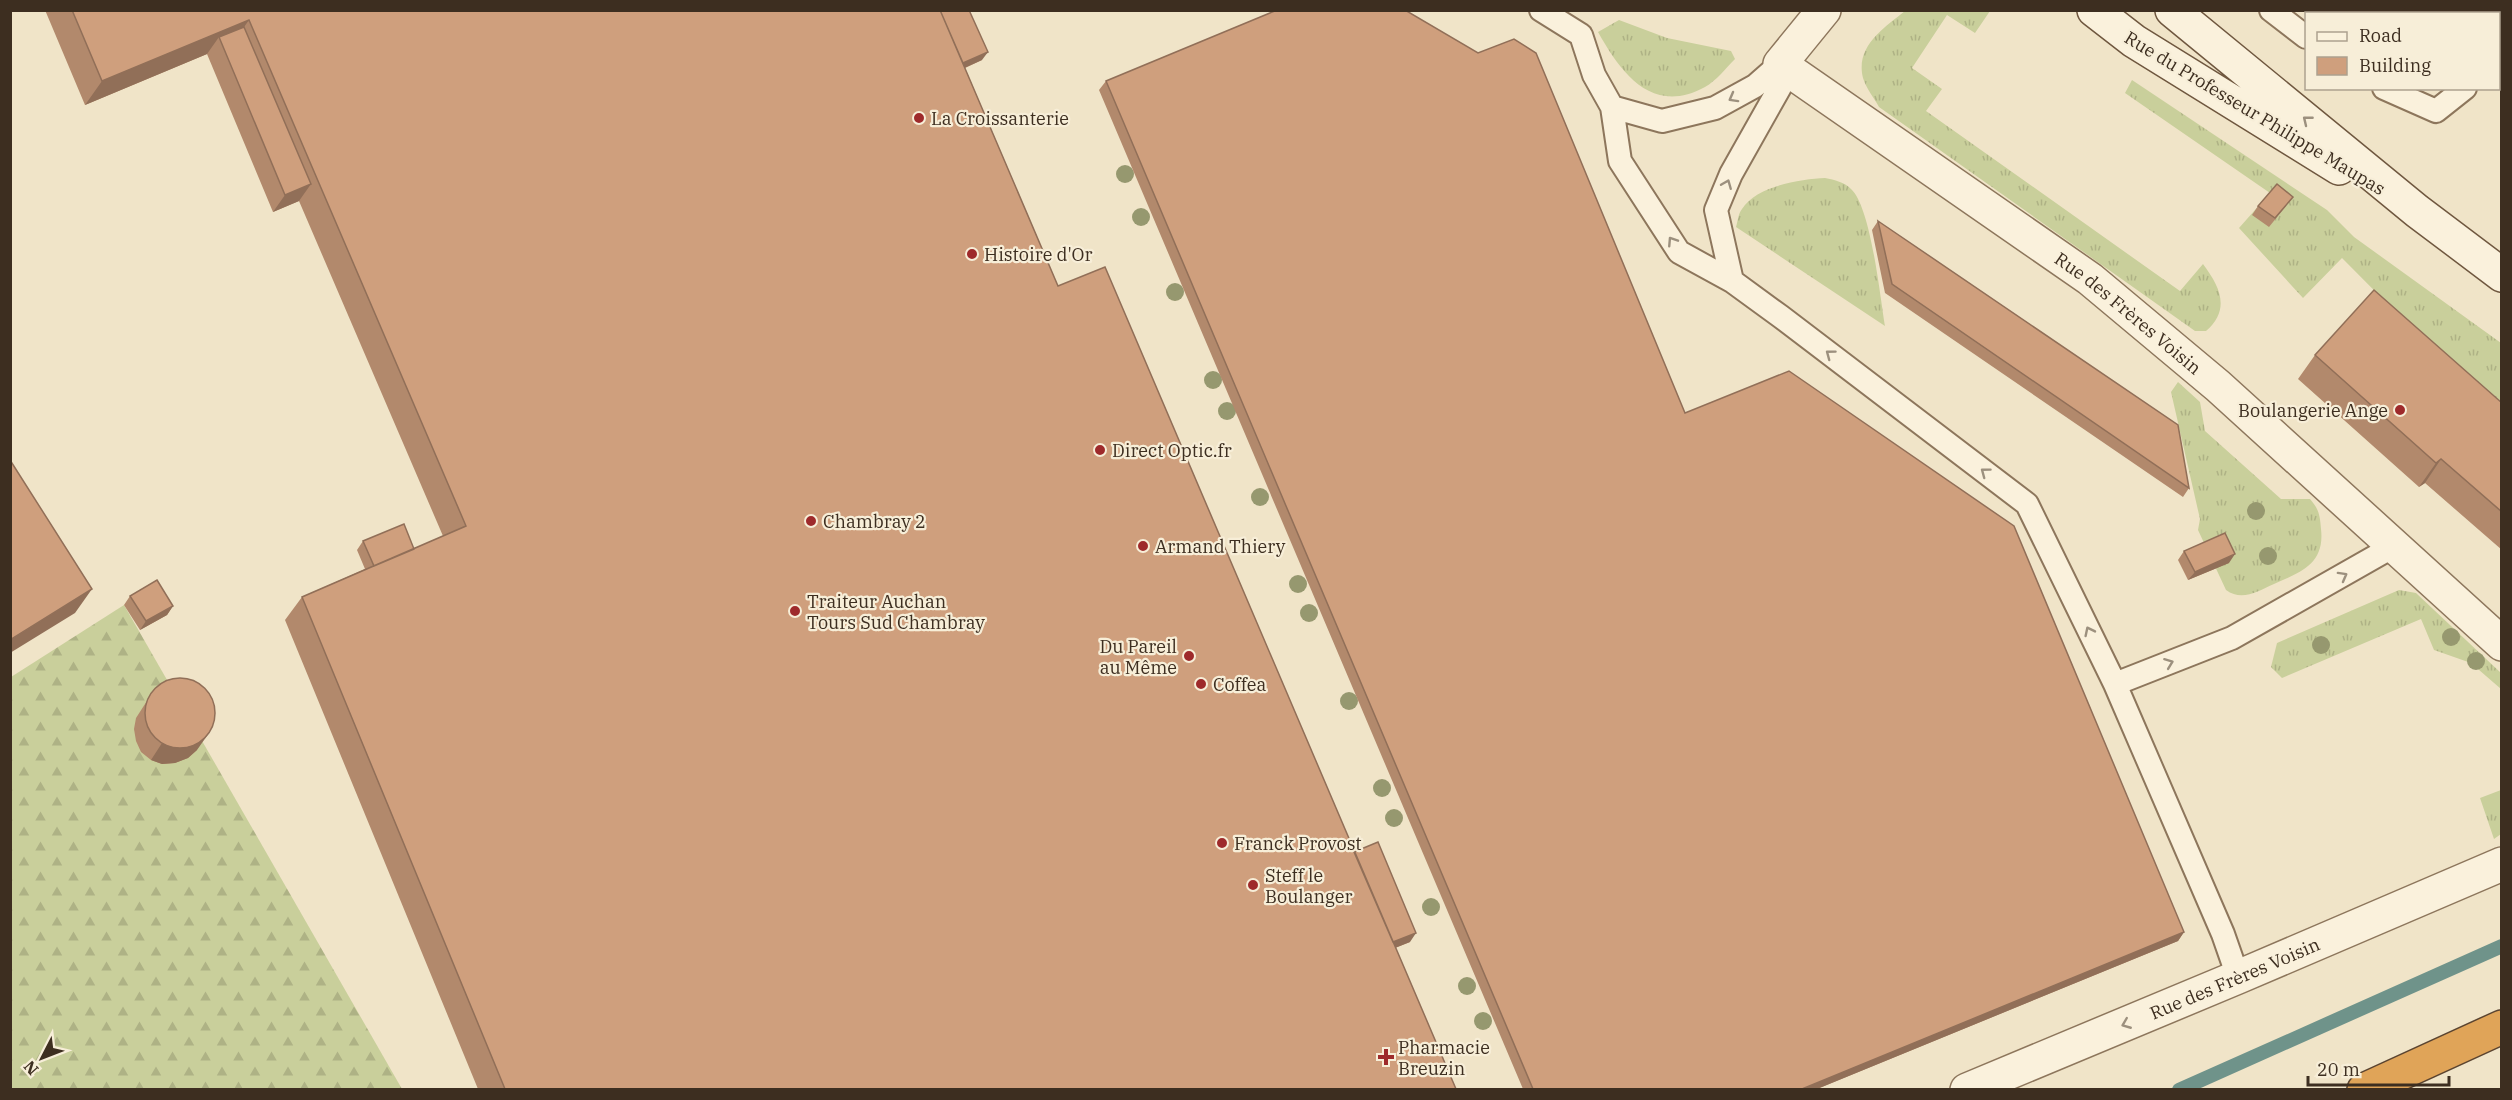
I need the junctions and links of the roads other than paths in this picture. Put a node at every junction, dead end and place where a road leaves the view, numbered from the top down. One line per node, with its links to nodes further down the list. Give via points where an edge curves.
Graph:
1 (1541, 10): 10 (lane, via 1581,35 1594,75)
2 (1824, 10): 7 (street)
3 (2094, 10): 11 (street, Rue du Professeur Philippe Maupas, via 2134,41 2322,158)
4 (2172, 10): 11 (street, Rue du Professeur Philippe Maupas, one-way to 4)
5 (2271, 10): 6 (lane)
6 (2305, 36)
7 (1780, 64): 10 (lane, one-way to 10, via 1755,86 1714,108 1662,121); 13 (lane, one-way to 7, via 1716,210 1731,174 1780,87); 14 (street, Rue des Frères Voisin, via 2090,279 2218,386)
8 (2389, 90): 9 (lane, via 2436,111)
9 (2462, 90)
10 (1612, 107): 13 (lane, one-way to 10, via 1679,252 1620,161)
11 (2417, 211): 12 (street, Rue du Professeur Philippe Maupas)
12 (2502, 275)
13 (1732, 281): 16 (lane, one-way to 13, via 2027,504)
14 (2394, 546): 15 (street, Rue des Frères Voisin); 16 (lane, one-way to 14, via 2232,638)
15 (2502, 644)
16 (2115, 684): 18 (lane)
17 (2502, 864): 18 (street, Rue des Frères Voisin)
18 (2238, 977): 20 (street, Rue des Frères Voisin, one-way to 20)
19 (2502, 1027): 21 (highway)
20 (1967, 1089)
21 (2364, 1089)

